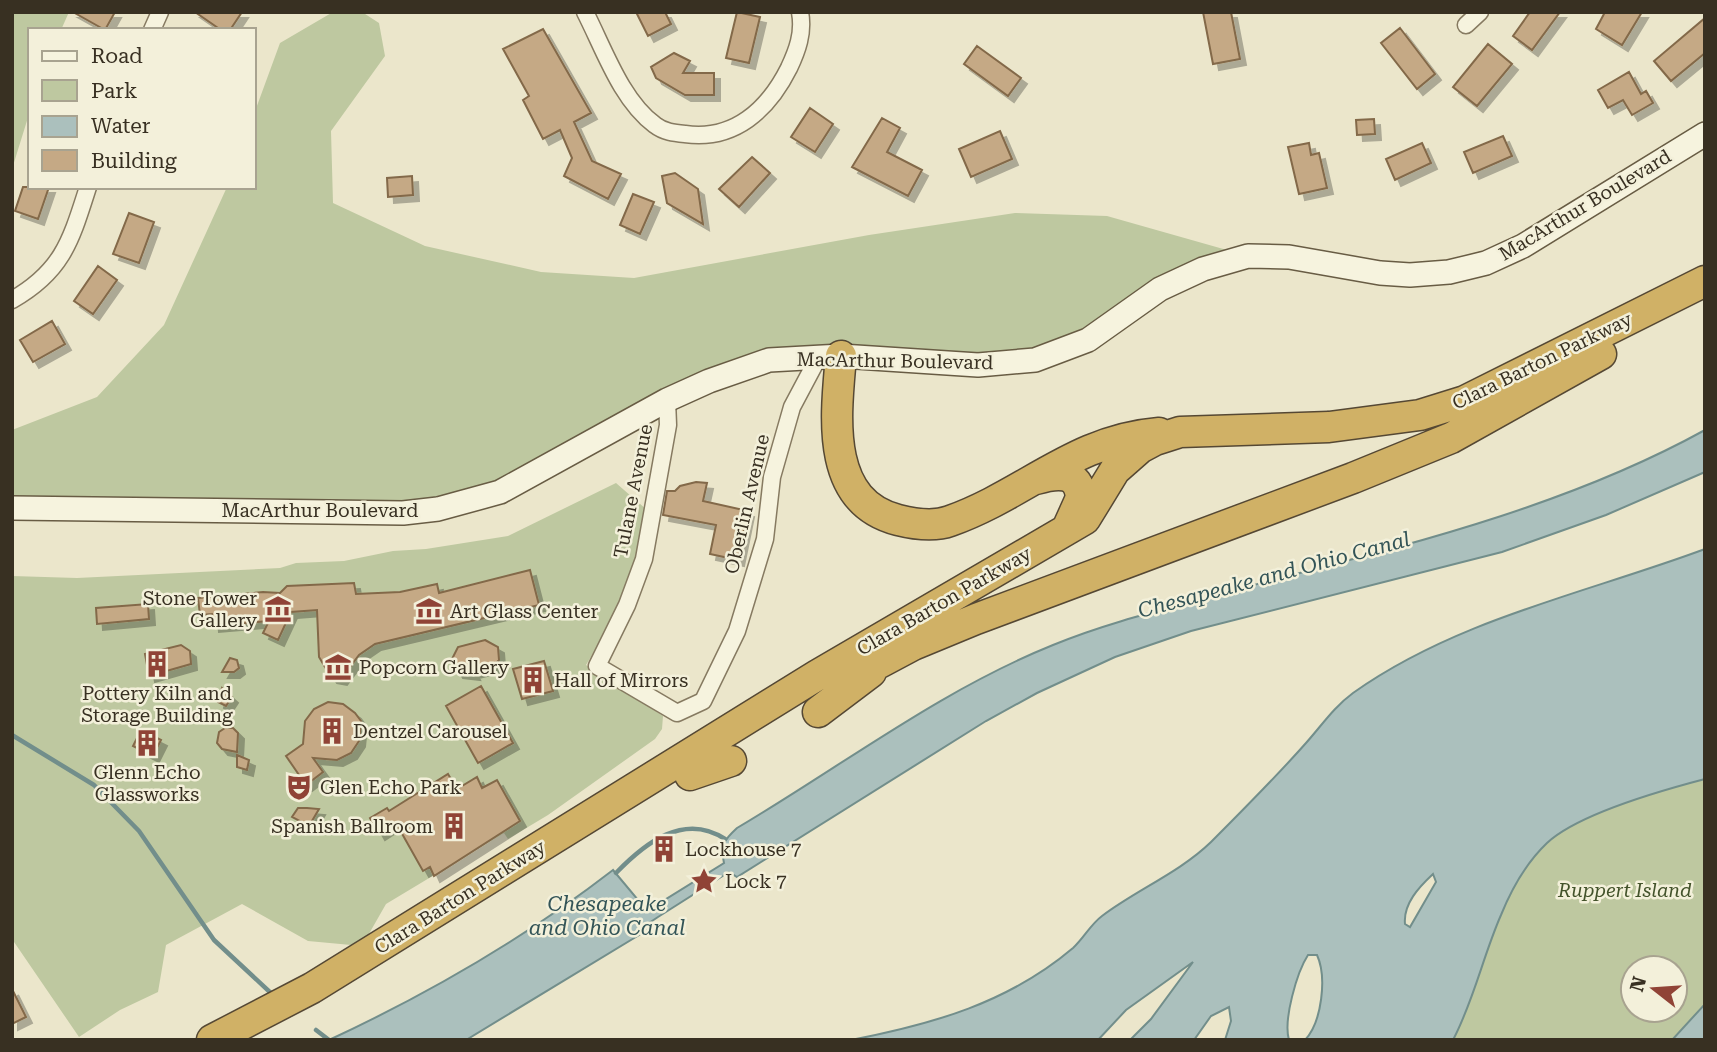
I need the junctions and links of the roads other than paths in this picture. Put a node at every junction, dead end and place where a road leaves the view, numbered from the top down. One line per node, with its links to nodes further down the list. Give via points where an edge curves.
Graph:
1 (160, 12): 6 (street)
2 (585, 12): 3 (street, via 633,104 669,132 701,136 742,124 776,94 799,48)
3 (800, 12)
4 (1480, 12): 5 (street)
5 (1466, 25)
6 (153, 28)
7 (1705, 134): 12 (main road, MacArthur Boulevard, via 1523,246 1486,263 1410,275 1289,257 1248,256 1203,269 1160,289 1088,340 1035,360 978,365)
8 (87, 189): 11 (street, via 56,266 34,288)
9 (1705, 281): 14 (highway, Clara Barton Parkway, via 1465,401 1420,415)
10 (1705, 295): 16 (highway, Clara Barton Parkway, via 1451,438)
11 (12, 300)
12 (830, 357): 13 (main road, MacArthur Boulevard, via 769,360); 17 (highway, via 843,472 875,510 905,522 948,522); 21 (street, Oberlin Avenue, via 792,407 772,477 765,539 737,631 703,701 687,711)
13 (667, 400): 18 (main road, MacArthur Boulevard, via 500,492 438,509 403,513); 21 (street, Tulane Avenue, via 668,425 644,559 597,666)
14 (1329, 427): 15 (highway, Clara Barton Parkway); 16 (highway, via 1366,433 1378,442 1375,462)
15 (1180, 432): 17 (highway, via 1109,441); 19 (highway, Clara Barton Parkway, via 1155,440 1128,457 1084,519)
16 (1353, 478): 20 (highway, Clara Barton Parkway)
17 (1029, 481): 19 (highway, via 1056,473 1077,482 1082,498)
18 (12, 508)
19 (1065, 530): 25 (highway, Clara Barton Parkway, via 816,676 312,988)
20 (913, 645): 22 (highway); 24 (highway, Clara Barton Parkway)
21 (667, 709)
22 (818, 712)
23 (731, 761): 24 (highway)
24 (690, 775): 26 (highway, Clara Barton Parkway, via 356,980)
25 (212, 1040)
26 (246, 1040)

